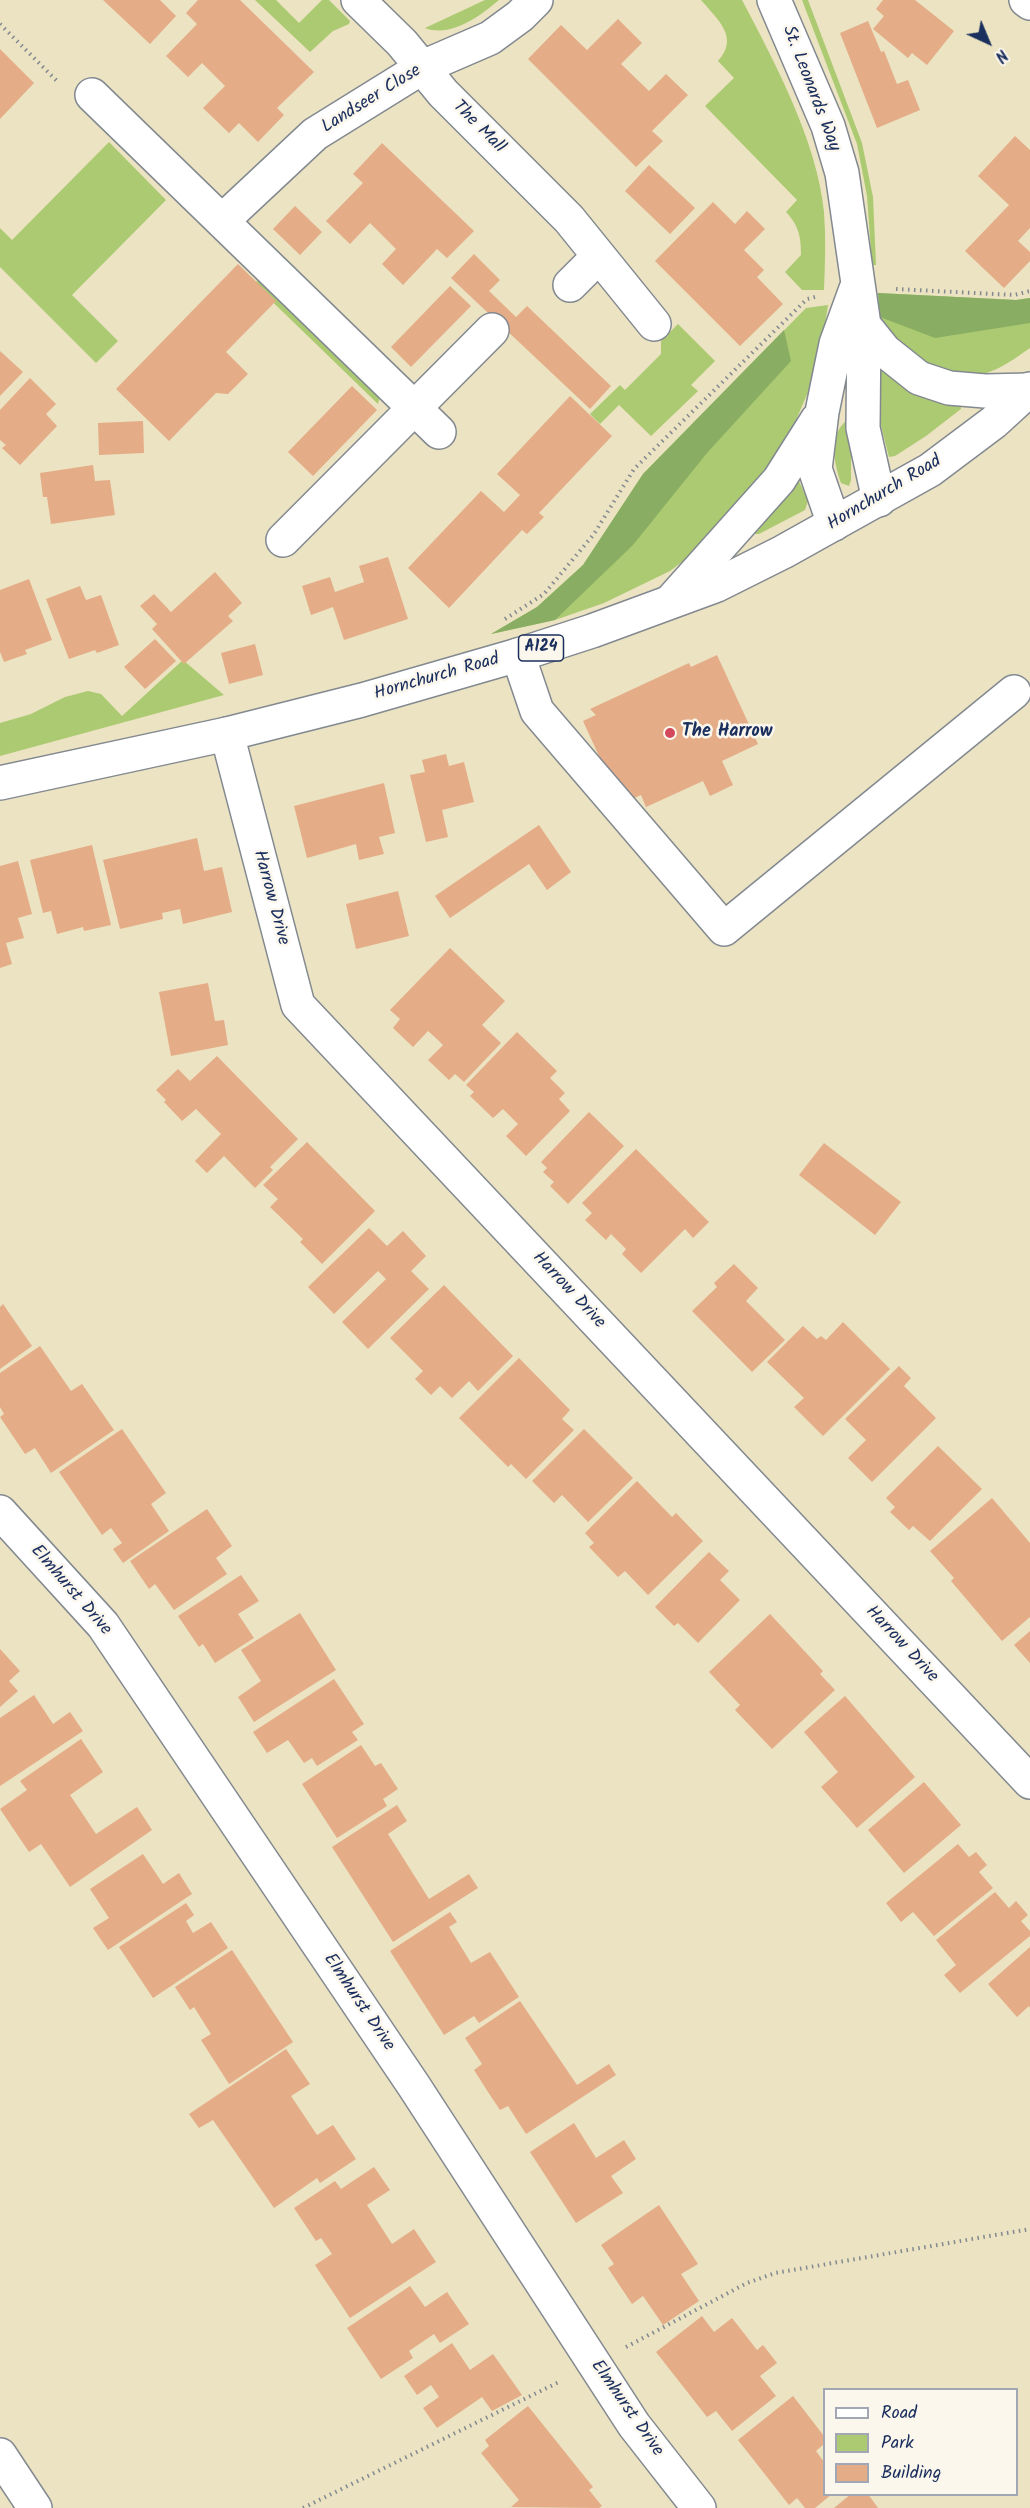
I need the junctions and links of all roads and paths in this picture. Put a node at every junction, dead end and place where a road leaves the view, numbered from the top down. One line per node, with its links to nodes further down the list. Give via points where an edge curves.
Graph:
1 (358, 0): 7 (street, The Mall)
2 (536, 0): 7 (street, Landseer Close, via 490,38)
3 (774, 0): 12 (street, St. Leonards Way, via 828,126 839,163)
4 (1026, 0): 5 (street)
5 (1030, 3)
6 (0, 24): 8 (path)
7 (423, 67): 9 (street, Landseer Close, via 315,135); 10 (street, The Mall, via 443,93 569,219)
8 (79, 92): 9 (street)
9 (222, 222): 18 (street)
10 (598, 256): 11 (street); 14 (street, The Mall)
11 (570, 285)
12 (856, 287): 13 (path, via 1014,295); 15 (street, St. Leonards Way); 19 (street, St. Leonards Way, via 836,344); 25 (path, via 807,299 634,469 594,534 544,594)
13 (1030, 291)
14 (654, 324)
15 (864, 325): 17 (street, St. Leonards Way, via 885,351 919,378 949,388); 21 (street, St. Leonards Way, via 863,428)
16 (492, 330): 18 (street)
17 (1030, 389): 21 (street, Hornchurch Road / A124, via 930,470)
18 (414, 409): 20 (street); 23 (street)
19 (822, 412): 22 (street, St. Leonards Way, via 815,469); 24 (street, St. Leonards Way, via 779,480)
20 (439, 432)
21 (879, 500): 22 (street, Hornchurch Road / A124)
22 (834, 524): 24 (street, Hornchurch Road / A124, via 717,585)
23 (283, 540)
24 (670, 602): 26 (street, Hornchurch Road / A124)
25 (505, 619)
26 (518, 655): 27 (street, via 537,711 724,929); 28 (street, Hornchurch Road / A124)
27 (1014, 692)
28 (227, 734): 29 (street, Hornchurch Road / A124); 31 (street, Harrow Drive, via 298,1005)
29 (0, 783)
30 (0, 1512): 33 (street, Elmhurst Drive, via 103,1625 414,2086)
31 (1030, 1782)
32 (1030, 2229): 33 (path, via 775,2273 747,2283)
33 (594, 2365): 36 (path); 37 (street, Elmhurst Drive, via 634,2425)
34 (0, 2455): 35 (street)
35 (35, 2508)
36 (303, 2508)
37 (699, 2508)

